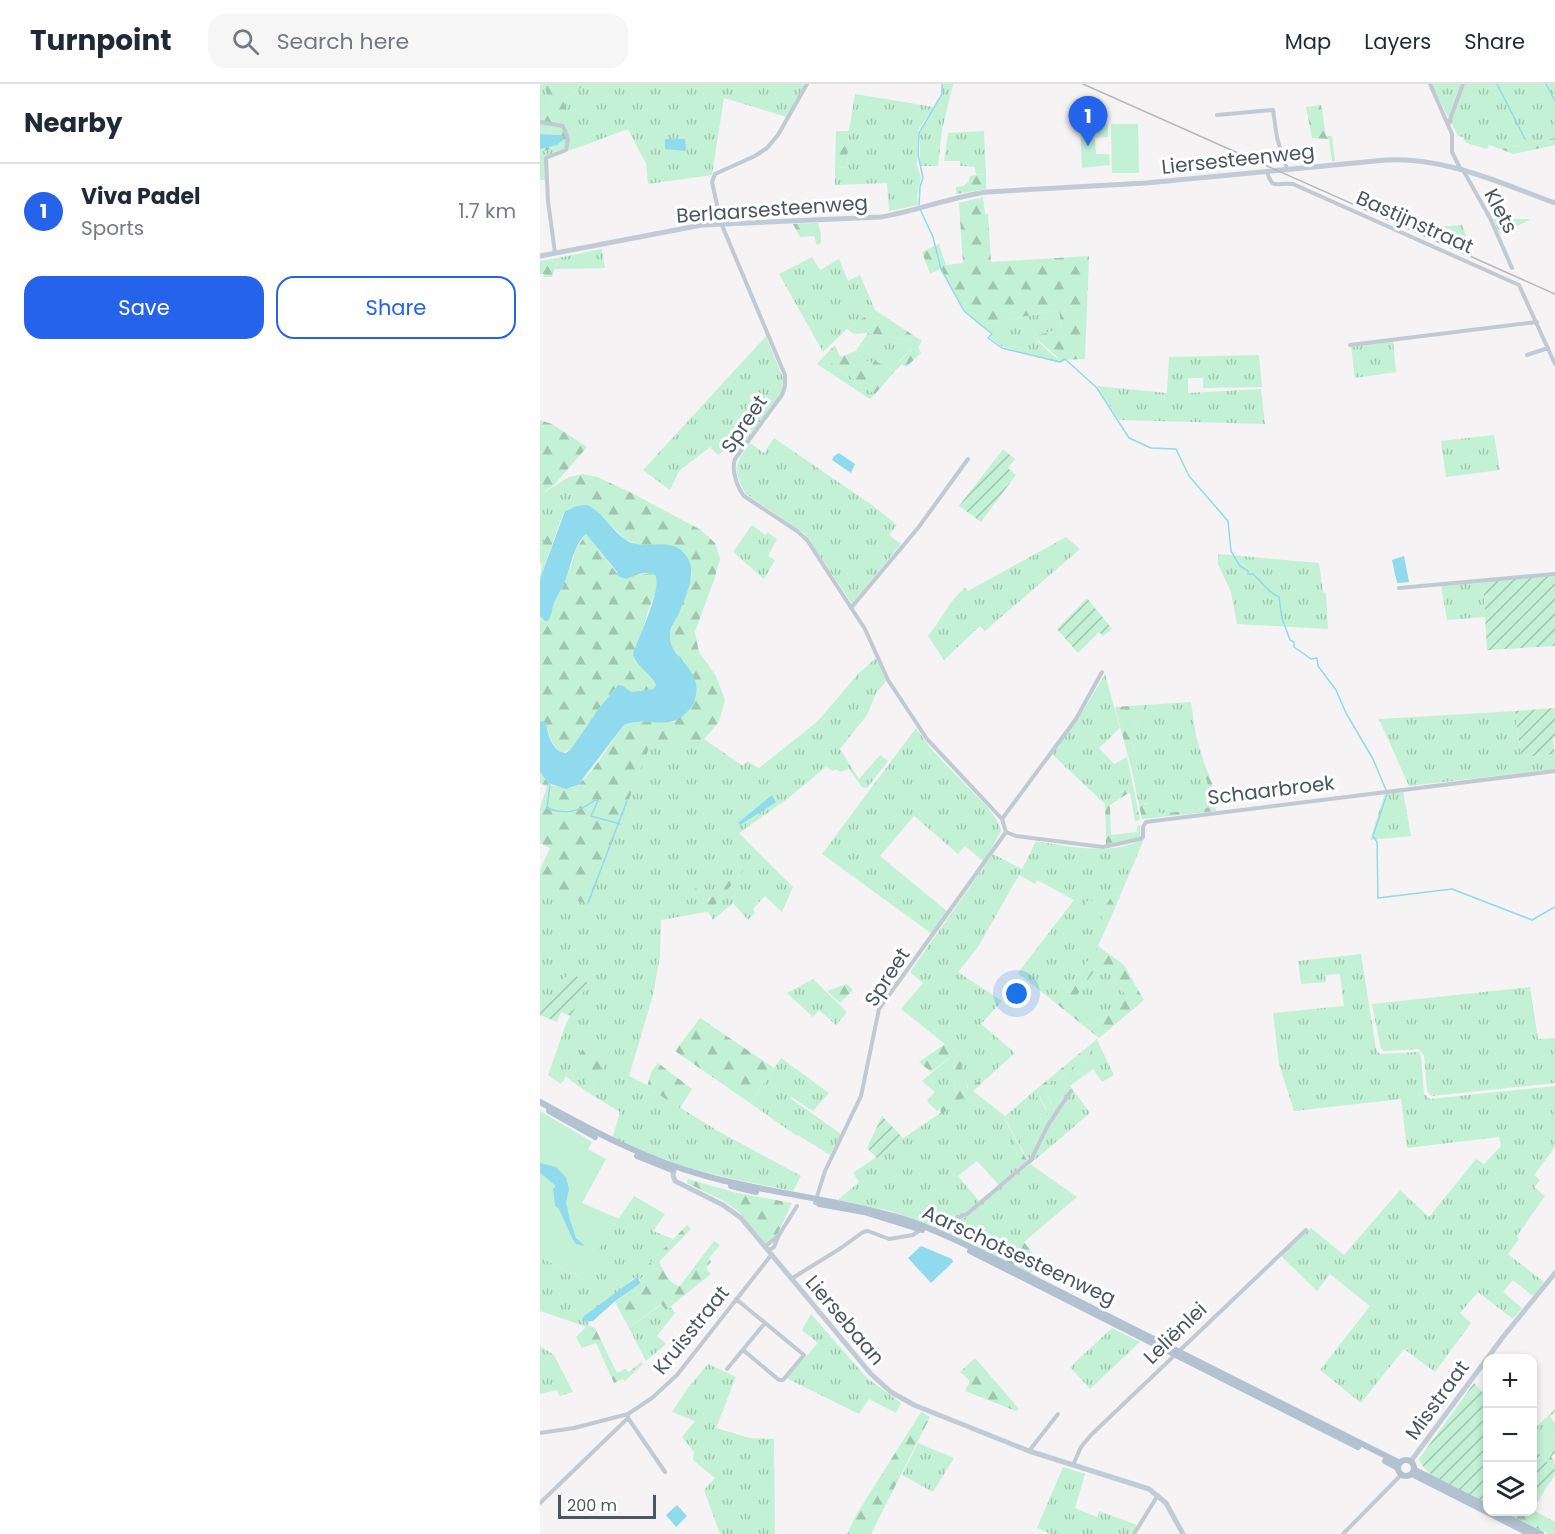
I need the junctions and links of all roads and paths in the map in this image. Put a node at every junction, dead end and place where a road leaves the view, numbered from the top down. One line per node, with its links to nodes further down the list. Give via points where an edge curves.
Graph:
1 (807, 84): 12 (street, via 767,148 714,177)
2 (1430, 84): 6 (street, Klets)
3 (1463, 84): 6 (street)
4 (1217, 115): 8 (street, via 1273,110)
5 (540, 122): 13 (street, via 560,124 568,139 566,150 546,158)
6 (1448, 125): 7 (street, Klets, via 1452,152)
7 (1461, 169): 8 (street, Liersesteenweg, via 1406,159); 10 (street, Liersesteenweg); 15 (street, Klets, via 1490,218)
8 (1287, 170): 9 (street, Liersesteenweg)
9 (1267, 171): 11 (street, Liersesteenweg, via 987,192); 16 (street, Bastijnstraat, via 1274,185 1293,184 1519,285)
10 (1555, 203)
11 (920, 209): 12 (street, Berlaarsesteenweg, via 880,217)
12 (721, 223): 13 (street, Berlaarsesteenweg); 24 (street, Spreet, via 786,382 782,395 734,462 740,489 744,496 802,535)
13 (555, 253): 14 (street, Berlaarsesteenweg)
14 (540, 256)
15 (1512, 268)
16 (1537, 322): 17 (street); 18 (street, Bastijnstraat)
17 (1350, 345)
18 (1548, 348): 19 (street); 20 (street, Bastijnstraat)
19 (1527, 355)
20 (1555, 364)
21 (968, 459): 24 (street, via 918,528)
22 (1555, 574): 23 (street)
23 (1399, 588)
24 (851, 608): 27 (street, Spreet, via 888,680 927,739)
25 (1102, 672): 27 (street, via 1076,719)
26 (1555, 771): 28 (street, Schaarbroek, via 1146,822 1140,839 1108,846 1025,838)
27 (1002, 819): 28 (street, Spreet)
28 (1006, 832): 32 (street, Spreet, via 879,1009 861,1096)
29 (1071, 1091): 36 (street, via 1031,1160 967,1214)
30 (540, 1104): 31 (main road, Aarschotsesteenweg)
31 (675, 1169): 32 (main road, Aarschotsesteenweg); 37 (street, Liersebaan, via 675,1181 731,1210)
32 (815, 1201): 34 (main road, Aarschotsesteenweg); 36 (main road, Aarschotsesteenweg, via 895,1216)
33 (797, 1206): 37 (street, via 774,1248)
34 (920, 1230): 39 (street, via 890,1239 863,1232); 43 (main road, Aarschotsesteenweg)
35 (1306, 1230): 43 (street, Leliënlei)
36 (934, 1231): 43 (main road, Aarschotsesteenweg)
37 (769, 1250): 39 (street, Liersebaan); 40 (street, Kruisstraat)
38 (1555, 1273): 49 (street, Misstraat)
39 (792, 1278): 48 (street, Liersebaan, via 871,1374 891,1392 914,1405)
40 (736, 1299): 41 (street); 46 (street, Kruisstraat, via 676,1375)
41 (765, 1323): 42 (street); 42 (street, via 804,1355 779,1380)
42 (743, 1350): 44 (street)
43 (1176, 1353): 50 (street, Leliënlei, via 1086,1440); 51 (main road, Aarschotsesteenweg)
44 (727, 1369)
45 (1059, 1414): 48 (street)
46 (628, 1416): 47 (street); 52 (street); 55 (street, Kruisstraat)
47 (540, 1433)
48 (1029, 1450): 50 (street, Liersebaan)
49 (1411, 1461): 51 (main road, via 1405,1460); 53 (main road)
50 (1073, 1465): 54 (street, Liersebaan)
51 (1400, 1468): 53 (main road, via 1406,1477); 60 (street)
52 (665, 1472)
53 (1414, 1472): 56 (main road); 61 (main road)
54 (1158, 1495): 58 (street); 59 (street)
55 (540, 1503)
56 (1483, 1505)
57 (1505, 1516): 62 (main road)
58 (1134, 1534)
59 (1183, 1534)
60 (1343, 1534)
61 (1530, 1534)
62 (1541, 1534)

